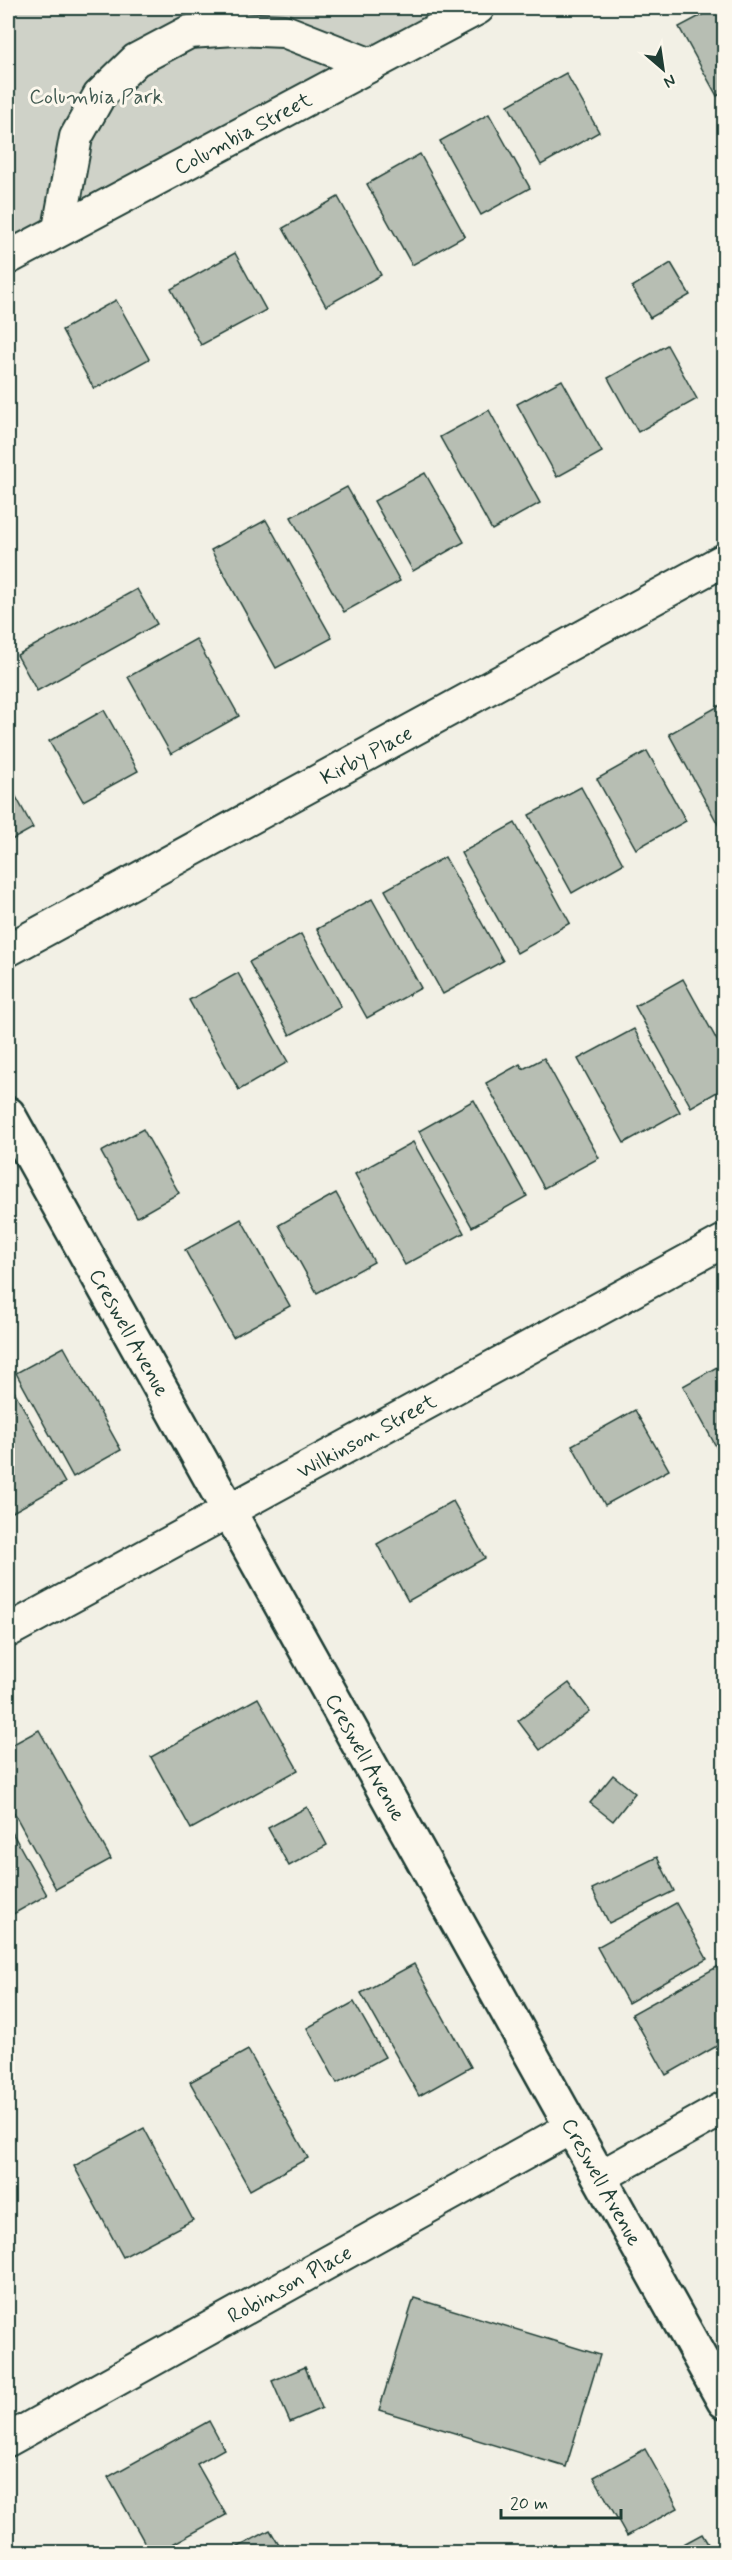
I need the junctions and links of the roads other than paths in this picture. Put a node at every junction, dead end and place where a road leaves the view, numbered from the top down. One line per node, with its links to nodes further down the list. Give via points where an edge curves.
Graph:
1 (478, 8): 2 (street, Columbia Street)
2 (371, 64): 3 (street, Columbia Street); 3 (street, via 284,31 235,29 180,36 136,60 99,96 76,137)
3 (59, 229): 4 (street, Columbia Street)
4 (8, 258)
5 (724, 560): 6 (street, Kirby Place)
6 (8, 950)
7 (8, 1114): 9 (street, Creswell Avenue)
8 (724, 1241): 9 (street, Wilkinson Street)
9 (230, 1510): 10 (street, Wilkinson Street); 12 (street, Creswell Avenue)
10 (8, 1631)
11 (724, 2108): 13 (street)
12 (572, 2127): 13 (street, Creswell Avenue); 15 (street, Robinson Place)
13 (600, 2177): 14 (street, Creswell Avenue)
14 (724, 2401)
15 (8, 2440)

